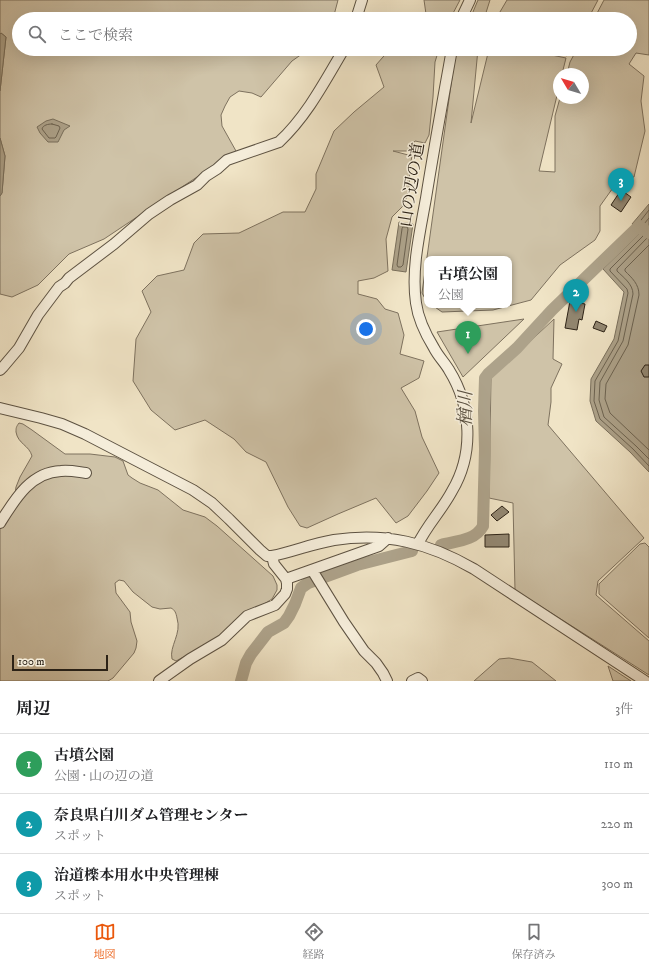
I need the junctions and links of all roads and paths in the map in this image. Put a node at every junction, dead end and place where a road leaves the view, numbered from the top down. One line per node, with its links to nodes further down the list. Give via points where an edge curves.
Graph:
1 (362, 0): 3 (street)
2 (470, 0): 4 (street)
3 (358, 12)
4 (464, 12)
5 (340, 56): 7 (street, via 307,110 279,142 227,160 197,185 149,214 69,278 38,315 19,348)
6 (451, 56): 12 (street, 山の辺の道, via 415,268 416,304 434,349 460,390 468,432 461,474 453,491)
7 (0, 370)
8 (0, 408): 13 (street, via 68,426 193,490 212,503 267,556)
9 (86, 473): 10 (street, via 62,471 42,475 25,488)
10 (0, 523)
11 (388, 538): 12 (street); 13 (street, via 334,540); 14 (street, via 379,546)
12 (418, 544): 20 (street, via 474,569)
13 (272, 556): 15 (street, via 274,564)
14 (312, 570): 15 (street); 17 (street, via 344,622)
15 (286, 579): 16 (street, via 285,594 275,605 247,616 222,640)
16 (159, 681)
17 (387, 681)
18 (412, 681): 19 (street, via 418,678)
19 (422, 681)
20 (645, 681)

